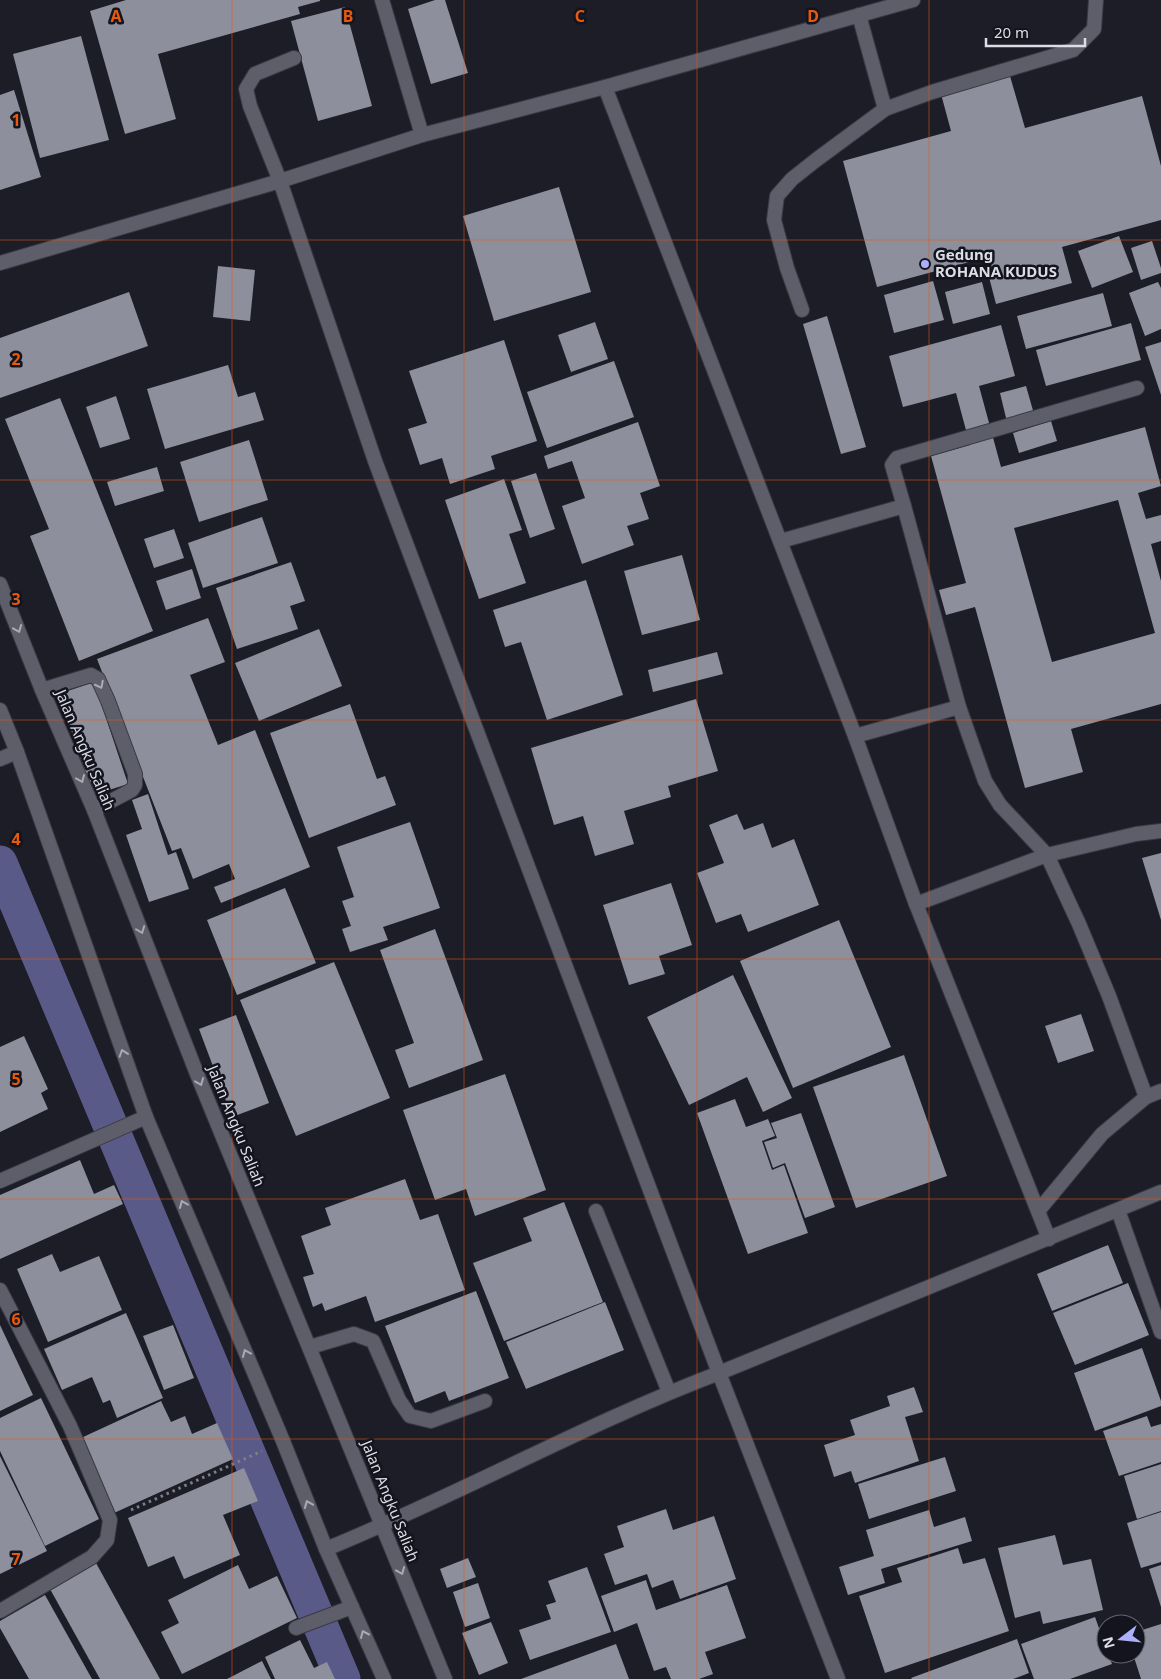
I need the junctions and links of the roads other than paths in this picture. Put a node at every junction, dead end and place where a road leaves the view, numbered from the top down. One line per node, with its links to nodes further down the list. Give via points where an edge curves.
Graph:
1 (382, 0): 8 (street)
2 (913, 0): 4 (street)
3 (1096, 0): 7 (street, via 1094,29 1073,50)
4 (859, 15): 6 (street); 7 (street)
5 (294, 58): 9 (street, via 255,74 246,89)
6 (605, 87): 8 (street); 14 (street)
7 (885, 109): 11 (street, via 804,170 777,196 774,220)
8 (422, 135): 9 (street)
9 (280, 182): 10 (street); 37 (street, via 375,461)
10 (0, 262)
11 (802, 310)
12 (1137, 388): 13 (street, via 897,458 892,465)
13 (904, 506): 14 (street); 17 (street)
14 (781, 541): 19 (street)
15 (0, 584): 16 (street, Jalan Angku Saliah, one-way to 16)
16 (42, 690): 21 (street, Jalan Angku Saliah, one-way to 21); 21 (street, one-way to 21, via 91,675 98,679 108,701 135,774 135,785 132,790)
17 (960, 706): 19 (street); 23 (street, via 985,781 1000,805)
18 (0, 710): 20 (street)
19 (855, 736): 24 (street)
20 (8, 756): 27 (street, one-way to 20)
21 (94, 810): 36 (street, Jalan Angku Saliah, one-way to 36, via 197,1074)
22 (1161, 831): 23 (street)
23 (1047, 856): 24 (street); 26 (street, via 1109,996)
24 (916, 904): 30 (street)
25 (1161, 1091): 26 (street)
26 (1146, 1097): 30 (street, via 1102,1134)
27 (140, 1119): 28 (street); 41 (street, one-way to 27, via 283,1441)
28 (0, 1180)
29 (1161, 1192): 31 (street)
30 (1039, 1210): 33 (street)
31 (1118, 1210): 33 (street); 35 (street)
32 (596, 1211): 38 (street)
33 (1049, 1239): 37 (street)
34 (0, 1290): 43 (street, via 70,1426 110,1520 107,1540 92,1557)
35 (1161, 1332)
36 (310, 1347): 39 (street, via 354,1334 373,1341 399,1400 410,1416 431,1421); 40 (street, Jalan Angku Saliah)
37 (719, 1373): 38 (street); 47 (street)
38 (668, 1392): 40 (street)
39 (485, 1400)
40 (383, 1526): 41 (street); 46 (street, Jalan Angku Saliah, one-way to 46)
41 (326, 1549): 42 (street)
42 (352, 1607): 44 (street); 45 (street, one-way to 42)
43 (0, 1611)
44 (296, 1628)
45 (384, 1679)
46 (445, 1679)
47 (838, 1679)

